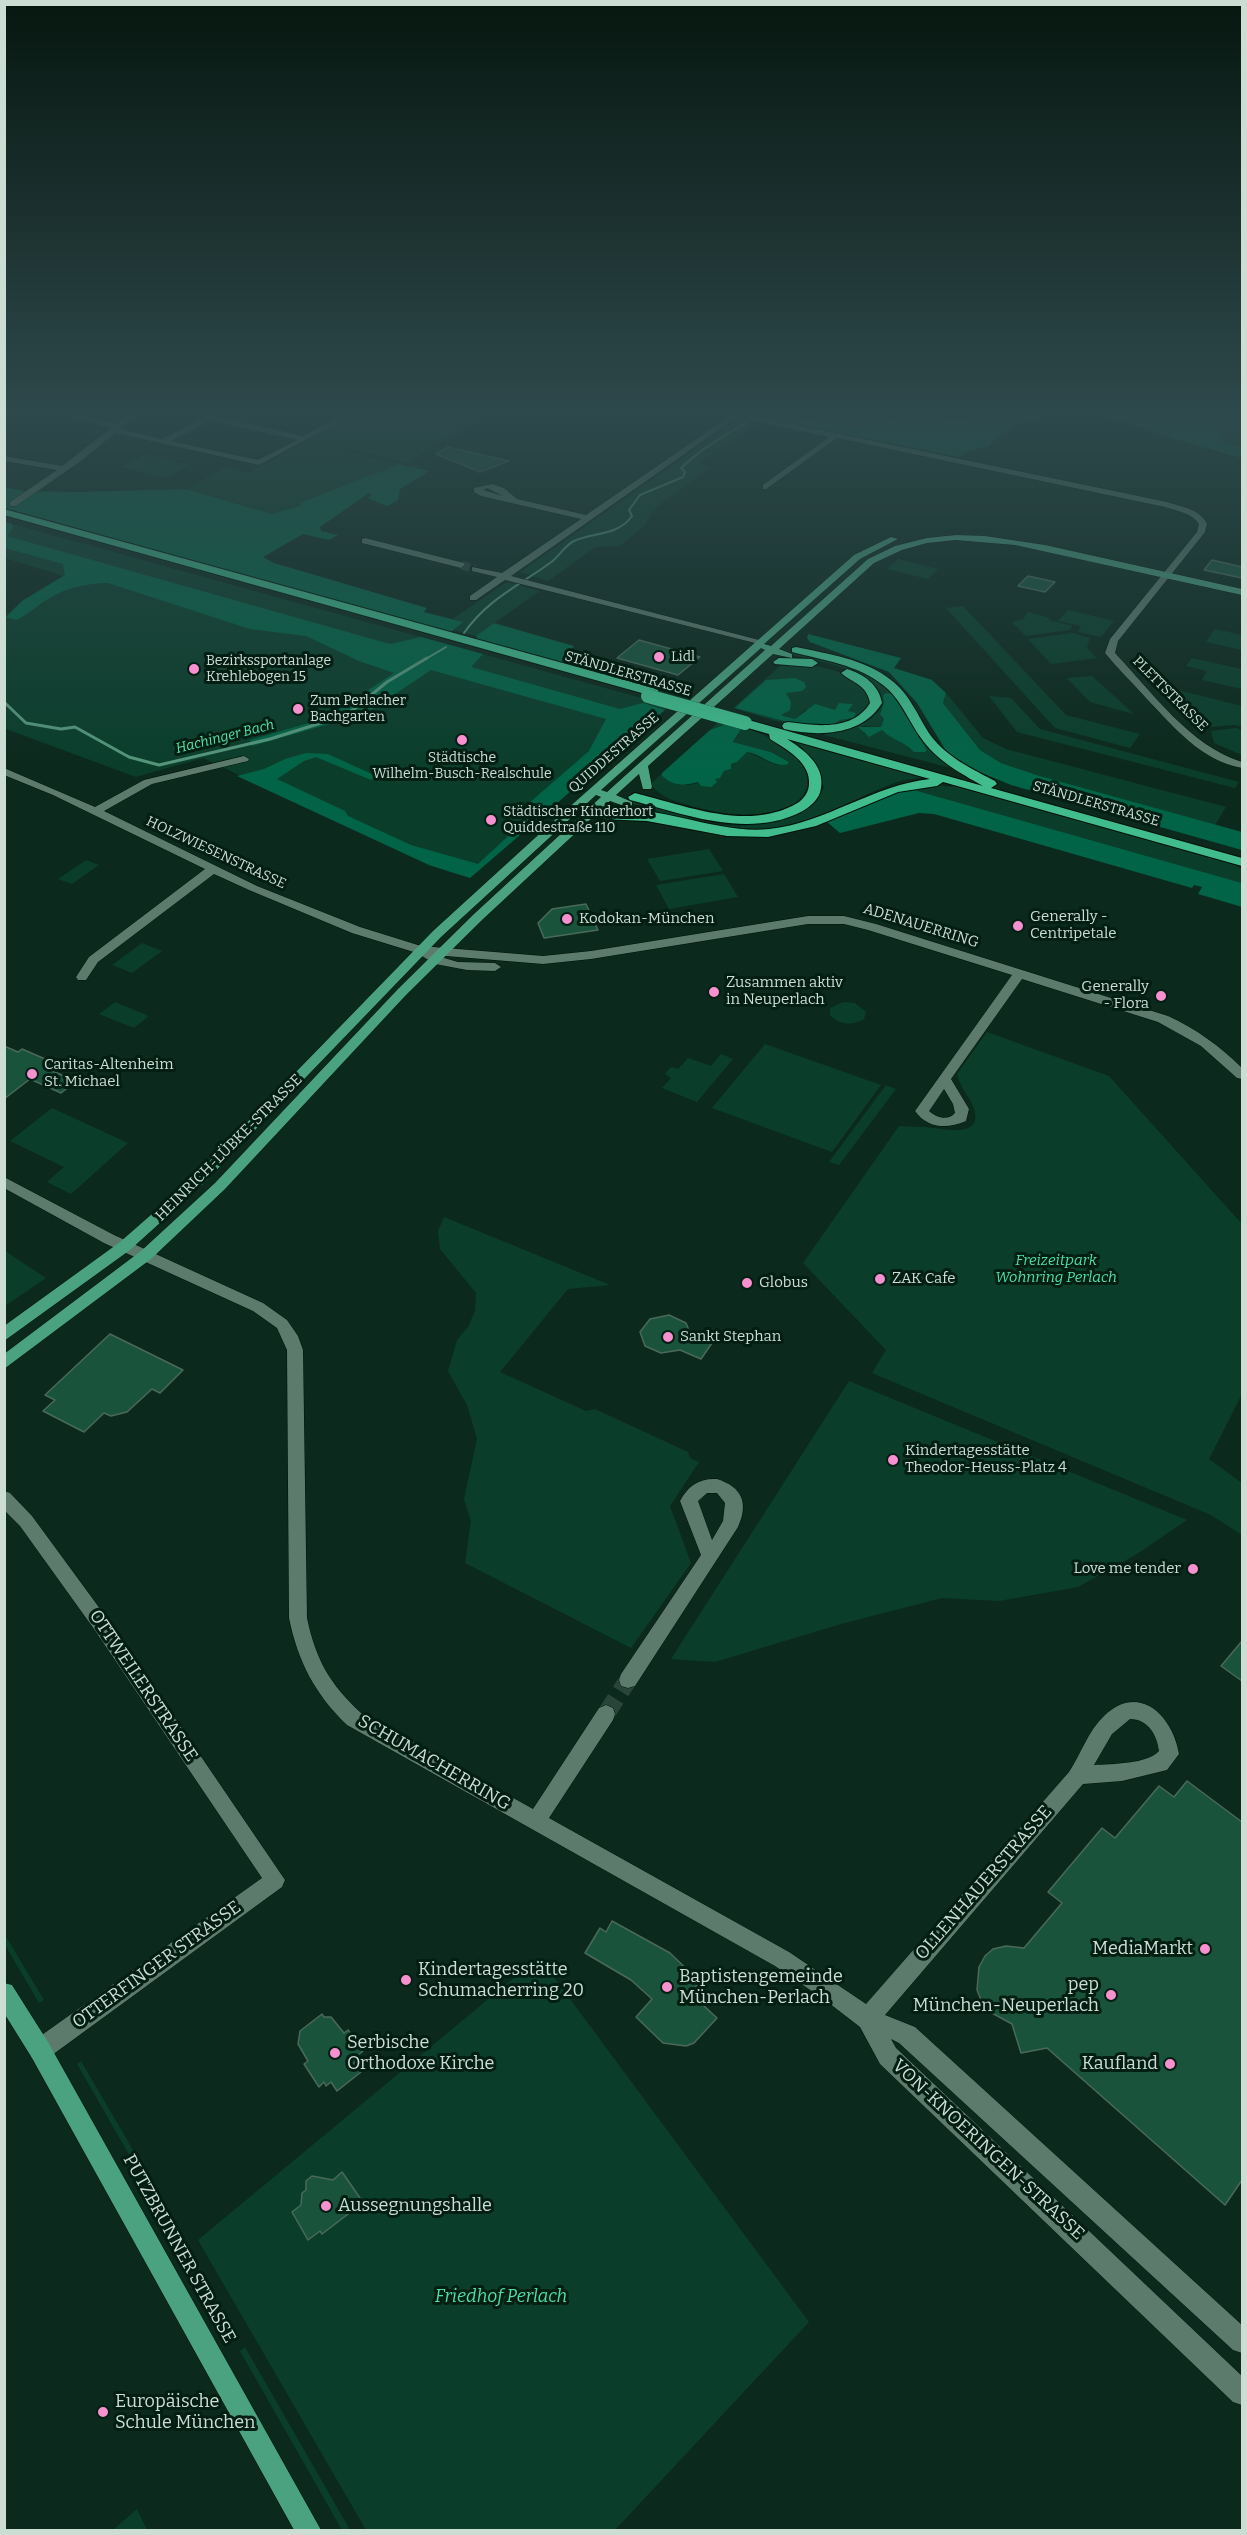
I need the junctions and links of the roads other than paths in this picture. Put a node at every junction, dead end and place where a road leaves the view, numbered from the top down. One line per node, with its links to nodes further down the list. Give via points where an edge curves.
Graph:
1 (56, 531): 20 (highway, STÄNDLERSTRASSE)
2 (89, 531): 20 (highway, STÄNDLERSTRASSE)
3 (568, 531): 11 (street)
4 (958, 531): 15 (main road, QUIDDESTRASSE, via 897,538 857,557)
5 (969, 531): 10 (main road, QUIDDESTRASSE, via 1016,535)
6 (1201, 531): 10 (street)
7 (365, 541): 8 (street)
8 (461, 566)
9 (475, 569): 11 (street)
10 (1169, 572): 12 (main road, QUIDDESTRASSE); 13 (main road, QUIDDESTRASSE); 17 (main road, QUIDDESTRASSE, via 1014,542 967,537 907,544 871,561); 24 (street, PLETTSTRASSE, via 1113,641 1110,653 1187,735 1205,750)
11 (504, 576): 14 (street); 15 (street)
12 (1242, 585)
13 (1242, 591)
14 (473, 597)
15 (760, 644): 16 (main road); 29 (main road, QUIDDESTRASSE)
16 (774, 648): 17 (main road); 17 (main road, QUIDDESTRASSE); 19 (main road, QUIDDESTRASSE)
17 (792, 648): 18 (highway); 18 (highway); 19 (main road)
18 (819, 660): 21 (highway, via 866,683 876,698 872,712 856,722 832,728); 27 (highway, via 862,669 887,682 901,696 933,746)
19 (751, 668): 23 (main road, QUIDDESTRASSE)
20 (650, 694): 21 (highway, STÄNDLERSTRASSE, bridge)
21 (755, 723): 26 (highway, STÄNDLERSTRASSE); 27 (highway, STÄNDLERSTRASSE); 32 (highway, via 790,746 811,768 815,789 805,803 777,817 740,819 718,818)
22 (244, 759): 33 (street, via 148,782)
23 (643, 765): 28 (main road); 30 (main road, QUIDDESTRASSE)
24 (1242, 765)
25 (4, 771): 33 (street, HOLZWIESENSTRASSE)
26 (960, 783): 35 (highway, via 918,783 893,789 815,822 769,833 729,832); 38 (highway, STÄNDLERSTRASSE)
27 (994, 786): 37 (highway, STÄNDLERSTRASSE)
28 (647, 787): 32 (highway)
29 (595, 790): 30 (main road); 40 (main road, QUIDDESTRASSE)
30 (611, 794): 31 (main road); 36 (main road, QUIDDESTRASSE)
31 (632, 801): 32 (highway); 35 (highway)
32 (670, 806)
33 (95, 812): 39 (street, HOLZWIESENSTRASSE)
34 (606, 816): 35 (highway, via 643,815); 36 (main road)
35 (684, 822)
36 (575, 826): 41 (main road, QUIDDESTRASSE)
37 (1242, 855)
38 (1242, 862)
39 (213, 869): 40 (street, HOLZWIESENSTRASSE, via 321,917); 43 (street, via 93,960)
40 (420, 950): 41 (street); 47 (main road, HEINRICH-LÜBKE-STRASSE, via 198,1180)
41 (437, 956): 42 (street, ADENAUERRING, via 449,964 517,965 530,960 825,919 872,927); 48 (main road, HEINRICH-LÜBKE-STRASSE, via 220,1186)
42 (1020, 973): 44 (street, ADENAUERRING, via 1192,1032); 45 (street)
43 (82, 977)
44 (1242, 1075)
45 (945, 1080)
46 (4, 1182): 47 (street, SCHUMACHERRING)
47 (125, 1246): 48 (street, SCHUMACHERRING); 49 (main road, HEINRICH-LÜBKE-STRASSE)
48 (146, 1256): 50 (main road, HEINRICH-LÜBKE-STRASSE); 56 (street, SCHUMACHERRING, via 258,1307 282,1324 290,1336 294,1350 298,1618 311,1667 326,1690 354,1719)
49 (4, 1335)
50 (4, 1363)
51 (4, 1498): 57 (street, OTTWEILERSTRASSE, via 26,1521 100,1623)
52 (710, 1556): 53 (street)
53 (628, 1680)
54 (606, 1714): 56 (street)
55 (1078, 1775): 55 (street, OLLENHAUERSTRASSE, via 1160,1764 1169,1754 1165,1732 1149,1715 1122,1713 1110,1721); 59 (street, OLLENHAUERSTRASSE)
56 (536, 1821): 59 (street, SCHUMACHERRING, via 782,1959)
57 (274, 1880): 60 (street, OTTERFINGER STRASSE)
58 (4, 1993): 60 (main road, PUTZBRUNNER STRASSE)
59 (868, 2019): 61 (street, VON-KNOERINGEN-STRASSE, via 907,2035); 62 (street, VON-KNOERINGEN-STRASSE, via 888,2056)
60 (40, 2050): 63 (main road, PUTZBRUNNER STRASSE)
61 (1242, 2341)
62 (1242, 2393)
63 (308, 2530)

